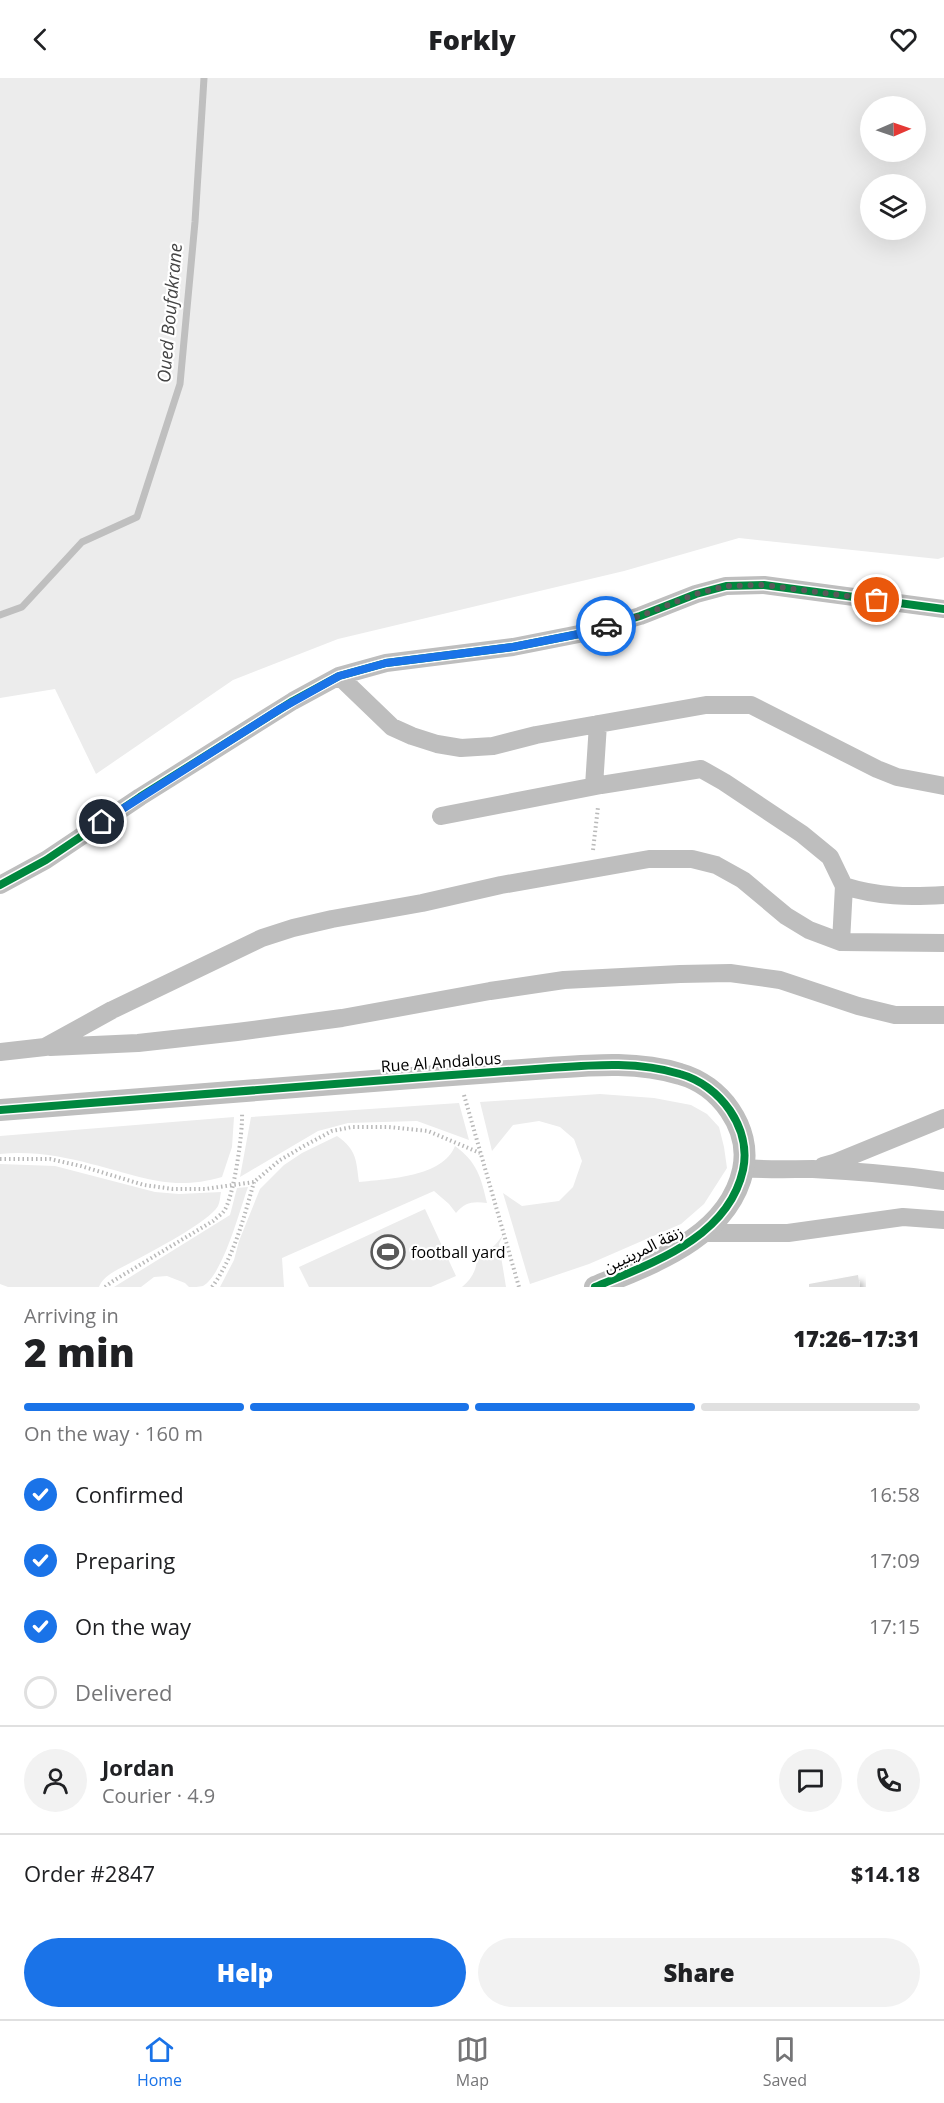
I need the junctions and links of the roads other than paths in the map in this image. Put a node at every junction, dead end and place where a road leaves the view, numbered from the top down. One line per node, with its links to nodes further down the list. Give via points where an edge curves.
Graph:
1 (944, 609): 2 (street, via 764,585 726,586 584,633 513,647 386,663)
2 (339, 676): 3 (street, via 393,727 437,744 461,748 493,746); 7 (street)
3 (598, 724): 4 (street); 5 (street, via 706,705 751,705 877,769)
4 (597, 786): 6 (street); 8 (street, via 701,769 802,834 830,857)
5 (944, 786)
6 (441, 816)
7 (0, 885)
8 (844, 886): 9 (street, via 868,893); 10 (street)
9 (944, 895)
10 (841, 942): 11 (street); 13 (street, via 786,916 743,880 716,865 692,859 649,859 332,919 262,938)
11 (944, 943)
12 (944, 1015): 13 (street, via 895,1015 780,980 710,973 564,980 249,1031)
13 (45, 1047): 14 (street)
14 (0, 1052)
15 (0, 1110): 17 (street, Rue Al Andalous, via 619,1064 682,1074 709,1088 726,1103 739,1126)
16 (944, 1118): 18 (street)
17 (743, 1168): 18 (street); 21 (street, Rue Al Andalous, via 725,1212)
18 (811, 1169): 19 (street)
19 (944, 1181)
20 (944, 1220): 21 (street, via 903,1217 788,1233)
21 (702, 1233): 22 (street, زنقة المرينيين)
22 (595, 1287)

